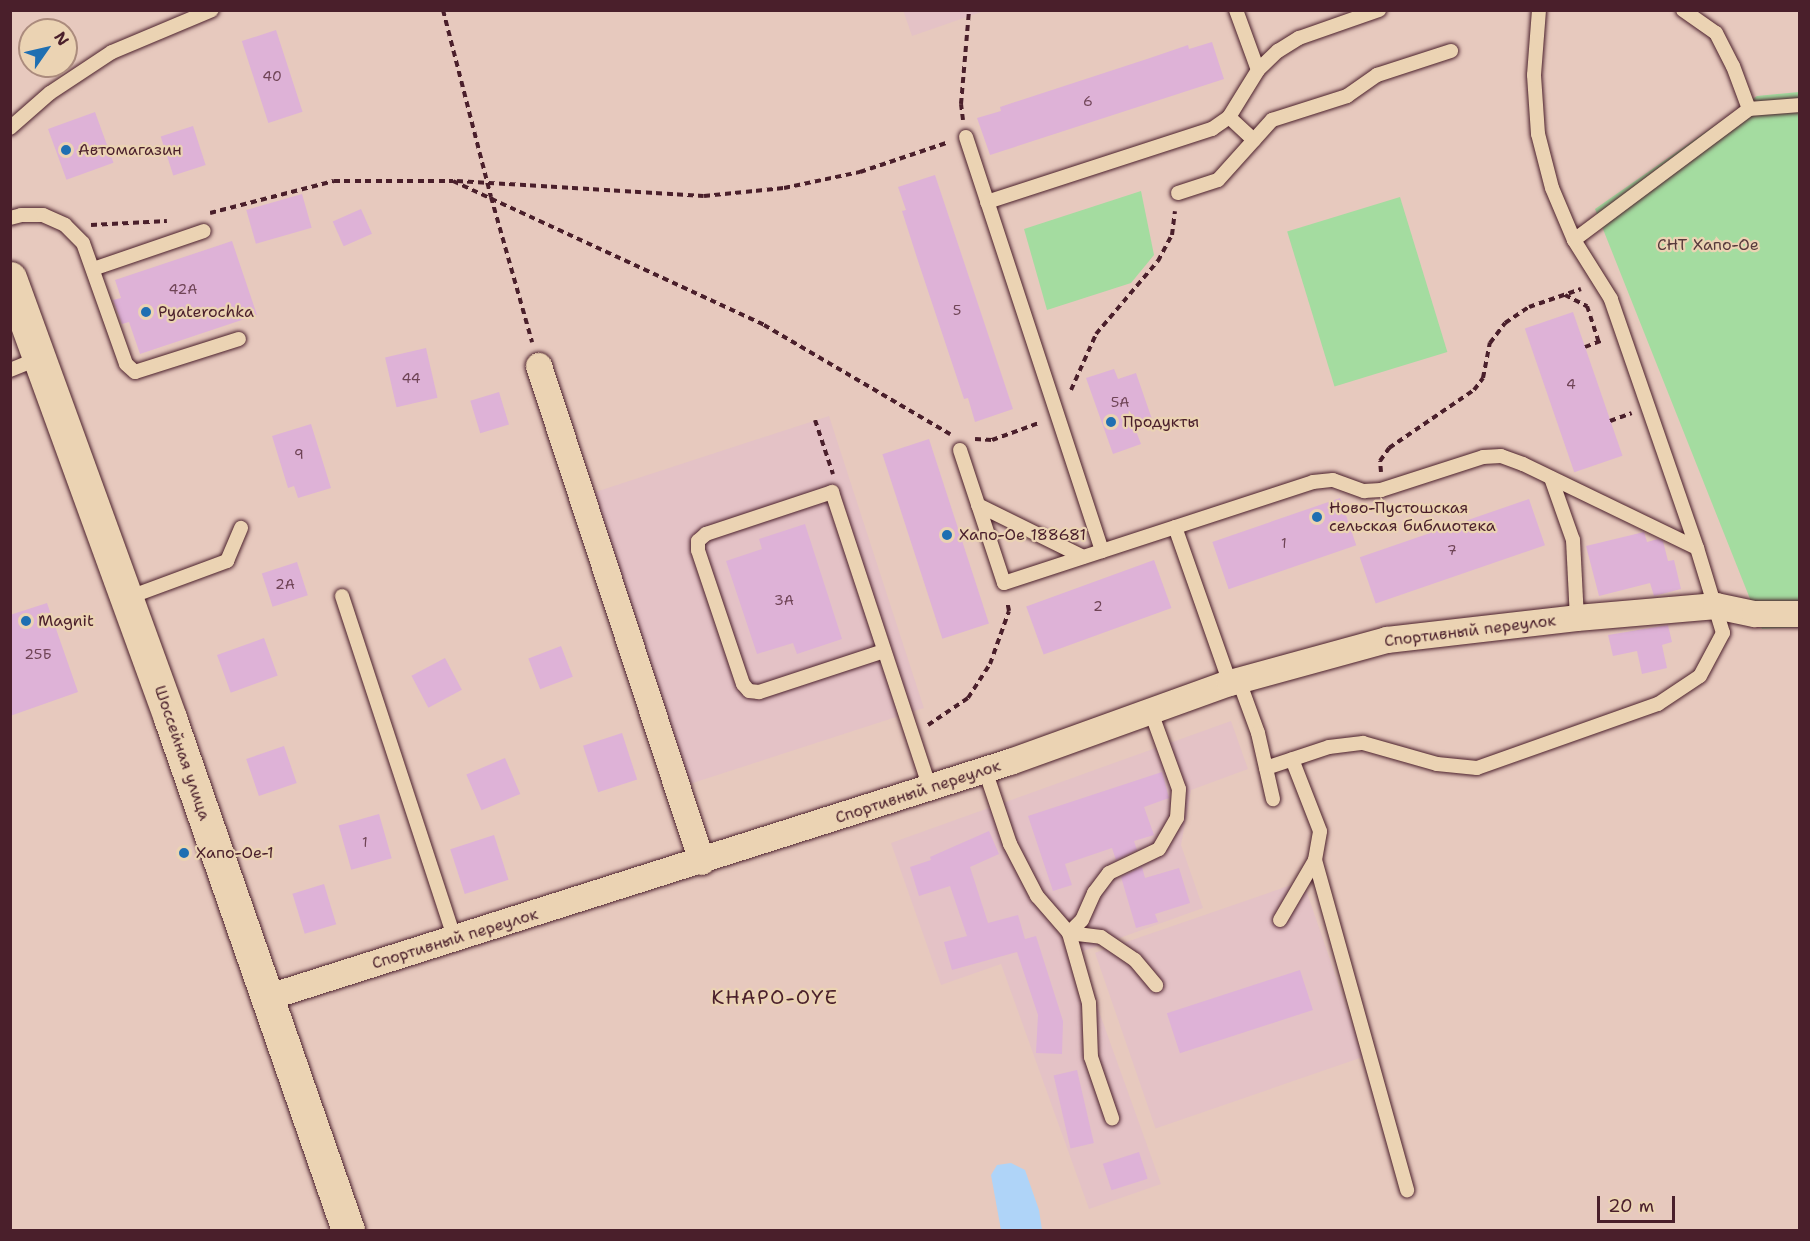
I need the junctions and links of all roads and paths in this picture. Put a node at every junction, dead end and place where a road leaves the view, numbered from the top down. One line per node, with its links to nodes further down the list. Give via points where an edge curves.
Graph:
1 (212, 10): 13 (lane, via 112,52 50,93)
2 (443, 10): 17 (path)
3 (969, 10): 14 (path, via 962,104)
4 (1236, 10): 9 (lane)
5 (1379, 10): 9 (lane, via 1299,38)
6 (1539, 10): 26 (lane, via 1534,75 1538,134 1552,188)
7 (1683, 10): 11 (lane, via 1716,33)
8 (1450, 51): 15 (lane, via 1377,75 1347,96 1272,120)
9 (1258, 70): 12 (lane)
10 (1800, 105): 11 (lane)
11 (1749, 109): 26 (lane)
12 (1228, 117): 15 (lane); 20 (lane, via 1212,129)
13 (10, 128)
14 (966, 137): 17 (path, via 860,172 784,188 705,196); 20 (lane)
15 (1254, 140): 18 (lane, via 1218,180)
16 (453, 181): 17 (path); 19 (path); 21 (path, via 334,181)
17 (488, 182): 19 (path)
18 (1178, 193): 36 (path, via 1172,235 1158,261 1096,334)
19 (491, 197): 34 (path); 38 (path, via 764,325)
20 (987, 202): 36 (lane)
21 (203, 215)
22 (10, 218): 27 (lane, via 44,215 65,225 83,243)
23 (170, 221): 24 (path)
24 (88, 225)
25 (204, 231): 27 (lane)
26 (1574, 240): 29 (lane)
27 (93, 269): 31 (lane, via 126,364 135,372)
28 (10, 278): 33 (street, Шоссейная улица)
29 (1600, 282): 30 (path); 45 (lane, via 1611,299)
30 (1564, 295): 32 (path, via 1587,306); 40 (path, via 1529,307 1505,322 1490,343 1483,378 1474,390 1389,448 1380,461)
31 (239, 339)
32 (1599, 342)
33 (40, 358): 35 (lane); 50 (street, Шоссейная улица)
34 (539, 366): 64 (street)
35 (10, 370)
36 (1058, 417): 38 (path, via 992,440); 46 (lane)
37 (815, 420): 41 (path, via 834,479)
38 (958, 444): 42 (lane)
39 (1551, 478): 40 (lane, via 1501,456 1483,457); 45 (lane); 53 (lane, via 1573,540)
40 (1382, 490): 43 (lane, via 1364,491 1333,480 1313,482)
41 (832, 492): 54 (lane); 54 (lane, via 706,534 698,541 698,550 743,684 749,691 759,692)
42 (978, 504): 47 (lane); 48 (lane)
43 (1175, 527): 46 (lane); 55 (lane)
44 (241, 528): 50 (lane, via 227,561)
45 (1697, 548): 51 (lane)
46 (1102, 551): 47 (lane)
47 (1083, 557): 48 (lane)
48 (1004, 583): 57 (path, via 1009,611 990,664 968,698)
49 (342, 596): 67 (lane)
50 (127, 598): 69 (street, Шоссейная улица)
51 (1716, 606): 52 (street, Спортивный переулок, via 1755,614); 53 (street, Спортивный переулок); 58 (lane, via 1723,633 1700,676 1658,704 1477,768 1437,764 1363,743 1329,747)
52 (1800, 614)
53 (1577, 618): 55 (street, Спортивный переулок, via 1388,640)
54 (884, 651): 57 (lane)
55 (1234, 682): 56 (street, Спортивный переулок); 59 (lane, via 1258,733)
56 (1151, 712): 60 (street, Спортивный переулок); 66 (lane, via 1179,789 1177,818 1159,849 1109,873 1094,893 1082,920)
57 (912, 736): 61 (lane)
58 (1292, 759): 59 (lane); 63 (lane, via 1320,831)
59 (1266, 768): 62 (lane)
60 (985, 770): 61 (street, Спортивный переулок); 66 (lane, via 1010,844 1037,896)
61 (930, 788): 64 (street, Спортивный переулок)
62 (1273, 799)
63 (1315, 860): 65 (lane); 71 (lane)
64 (702, 862): 67 (street, Спортивный переулок)
65 (1280, 920)
66 (1069, 933): 68 (lane, via 1101,937 1135,960); 70 (lane, via 1089,1003 1091,1057)
67 (455, 939): 69 (street, Спортивный переулок)
68 (1156, 986)
69 (266, 998): 72 (street, Шоссейная улица)
70 (1112, 1119)
71 (1407, 1190)
72 (348, 1230)

